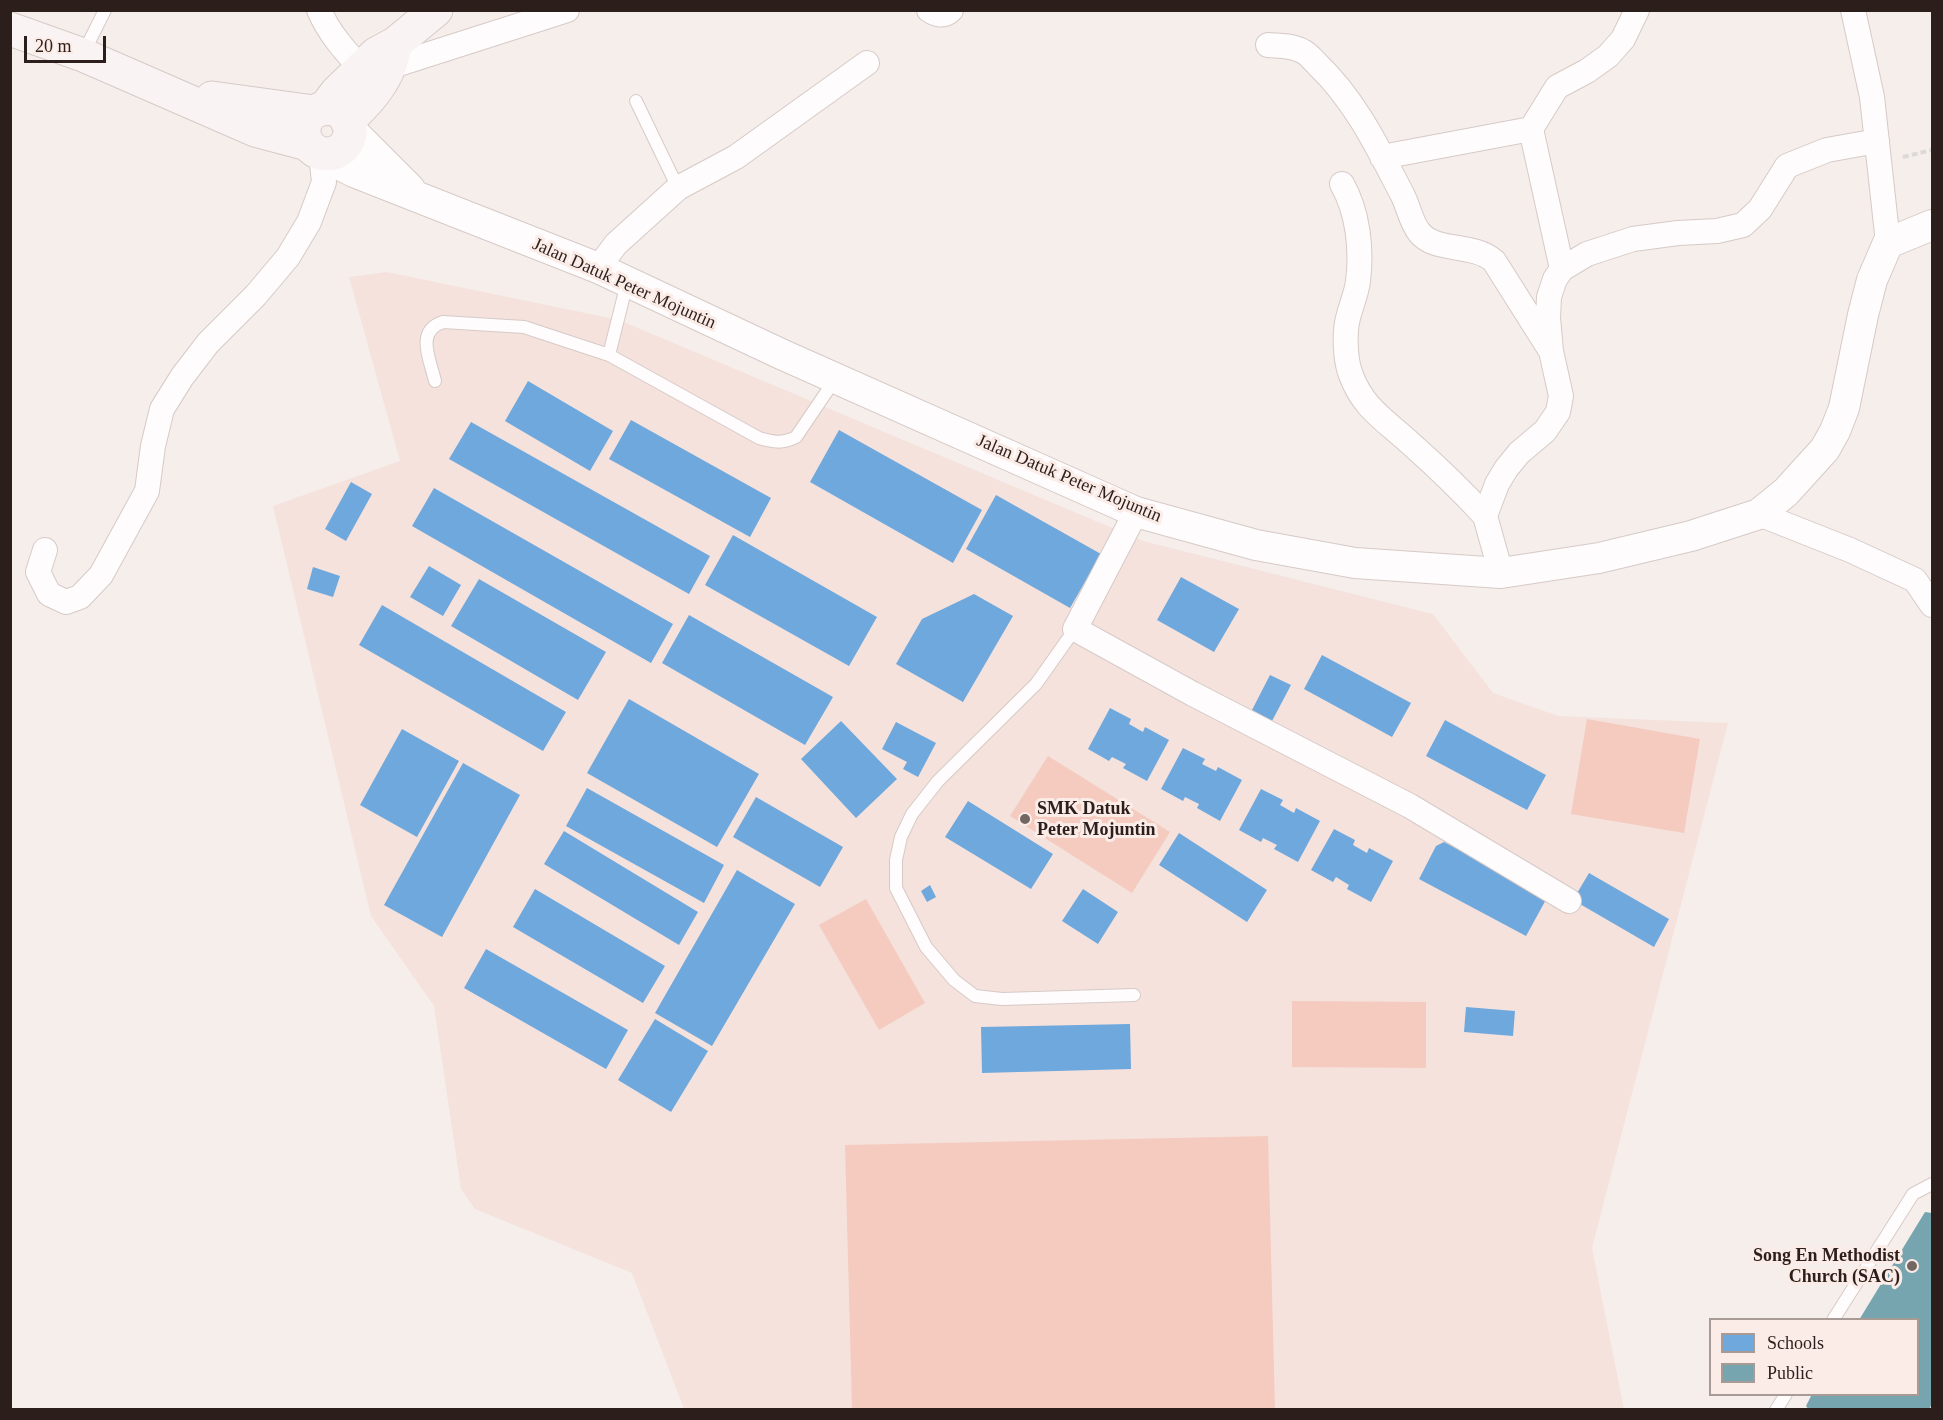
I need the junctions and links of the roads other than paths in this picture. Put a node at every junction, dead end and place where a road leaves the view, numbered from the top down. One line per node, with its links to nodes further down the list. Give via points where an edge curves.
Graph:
1 (105, 10): 11 (lane)
2 (319, 10): 12 (street, via 339,44)
3 (436, 10): 12 (main road)
4 (567, 10): 12 (street)
5 (929, 10): 6 (street, via 937,15)
6 (951, 10)
7 (1637, 10): 17 (street, via 1623,39 1608,56 1557,87)
8 (1853, 10): 18 (street, via 1872,97)
9 (10, 29): 11 (main road, Jalan Datuk Peter Mojuntin)
10 (1268, 45): 20 (street, via 1304,52 1327,73 1358,113)
11 (83, 55): 14 (main road, Jalan Datuk Peter Mojuntin)
12 (382, 59): 16 (main road, via 361,109)
13 (867, 63): 22 (street, via 736,157)
14 (178, 95): 16 (main road, Jalan Datuk Peter Mojuntin); 19 (main road, Jalan Datuk Peter Mojuntin, via 255,130)
15 (636, 101): 22 (lane)
16 (334, 118): 19 (main road, via 349,138 338,152); 19 (main road, via 309,117 305,124 305,138); 23 (street, Jalan Datuk Peter Mojuntin)
17 (1531, 129): 20 (street); 27 (street)
18 (1877, 141): 25 (street); 27 (street, via 1827,150 1787,166 1760,209 1743,225 1633,239 1587,254)
19 (319, 151): 23 (street, Jalan Datuk Peter Mojuntin, via 354,172); 36 (street, via 324,182 309,222 288,257 208,343 162,410 147,491 101,575 80,597 66,602 49,594 38,572)
20 (1382, 157): 29 (street, via 1418,231 1431,242 1475,250 1494,261)
21 (1342, 184): 35 (street, via 1355,219 1359,247 1358,282 1346,330 1350,373 1371,411)
22 (678, 189): 26 (street, via 616,244)
23 (419, 198): 26 (street, Jalan Datuk Peter Mojuntin)
24 (1932, 225): 25 (street)
25 (1886, 231): 34 (street, Jalan Datuk Peter Mojuntin, via 1863,315 1845,408 1835,431 1809,469)
26 (598, 268): 28 (street, Jalan Datuk Peter Mojuntin)
27 (1562, 269): 29 (street, via 1549,297)
28 (627, 283): 30 (lane); 31 (street, Jalan Datuk Peter Mojuntin)
29 (1551, 351): 35 (street, via 1561,396 1558,412 1545,431 1506,469)
30 (609, 355): 31 (lane, via 759,438 778,443 796,437); 32 (lane, via 524,327 443,322 433,325 426,342)
31 (836, 377): 33 (street, Jalan Datuk Peter Mojuntin)
32 (435, 381)
33 (1136, 512): 37 (street, Jalan Datuk Peter Mojuntin, via 1256,545 1355,563); 39 (street)
34 (1760, 514): 37 (street, Jalan Datuk Peter Mojuntin, via 1691,536 1599,558); 38 (street, via 1915,580)
35 (1485, 516): 37 (street)
36 (45, 550)
37 (1502, 573)
38 (1932, 605)
39 (1075, 629): 40 (street, via 1410,806); 41 (lane, via 1036,684 938,780 912,814 896,860 896,888 926,947 954,980 975,996 1002,999)
40 (1569, 901)
41 (1134, 995)
42 (1932, 1184): 43 (lane, via 1913,1194)
43 (1834, 1318)
44 (1785, 1396): 45 (lane)
45 (1776, 1410)

